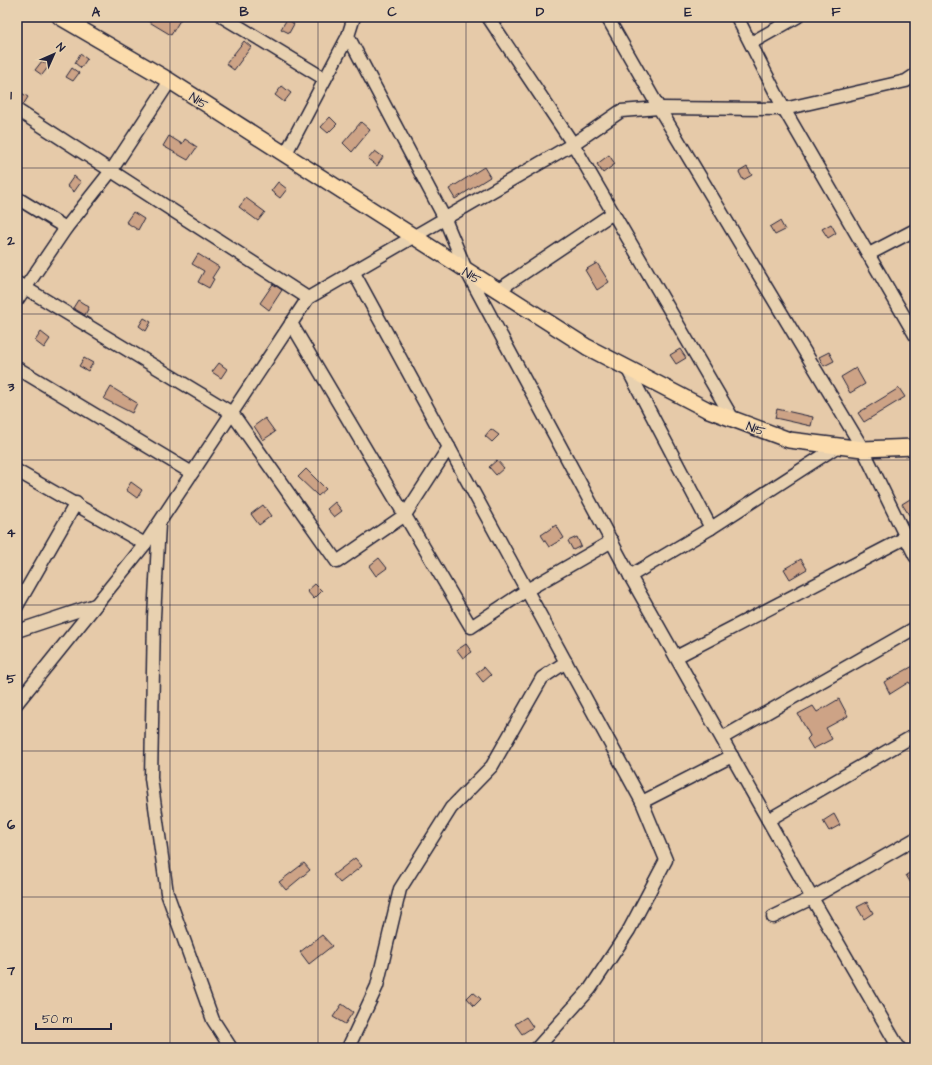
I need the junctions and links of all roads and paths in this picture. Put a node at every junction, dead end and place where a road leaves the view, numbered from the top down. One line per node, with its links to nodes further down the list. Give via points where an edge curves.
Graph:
1 (60, 17): 12 (main road, N15)
2 (223, 17): 11 (street)
3 (354, 17): 8 (street)
4 (488, 17): 16 (street)
5 (607, 17): 13 (street)
6 (737, 17): 9 (street)
7 (797, 17): 9 (street)
8 (348, 36): 11 (street); 21 (street)
9 (751, 43): 14 (street)
10 (915, 75): 14 (street, via 906,81)
11 (325, 79): 17 (street)
12 (170, 81): 17 (main road, N15); 18 (street)
13 (659, 108): 14 (street); 16 (street, via 621,111); 41 (street)
14 (784, 109): 25 (street)
15 (17, 110): 18 (street)
16 (573, 144): 20 (street); 21 (street)
17 (285, 155): 24 (main road, N15)
18 (111, 171): 22 (street); 30 (street)
19 (17, 198): 22 (street)
20 (613, 213): 29 (street); 37 (street)
21 (444, 218): 24 (street); 27 (street)
22 (66, 228): 28 (street)
23 (915, 230): 25 (street)
24 (411, 237): 26 (street); 27 (main road, N15)
25 (869, 254): 33 (street)
26 (353, 271): 30 (street); 39 (street)
27 (467, 272): 29 (main road, N15); 49 (street)
28 (21, 286): 31 (street); 36 (street)
29 (497, 291): 35 (main road, N15, via 587,347)
30 (308, 298): 32 (street)
31 (17, 300)
32 (291, 323): 36 (street); 45 (street)
33 (915, 335)
34 (17, 368): 43 (street)
35 (627, 368): 37 (main road, N15, via 706,409); 47 (street)
36 (232, 413): 43 (street); 45 (street, via 337,562)
37 (733, 419): 38 (main road, N15, via 789,440)
38 (838, 446): 41 (main road, N15); 47 (street)
39 (449, 447): 45 (street); 53 (street)
40 (915, 447): 41 (main road, N15)
41 (863, 449): 48 (street)
42 (17, 471): 44 (street)
43 (192, 473): 46 (street)
44 (76, 503): 50 (street); 55 (street)
45 (405, 515): 53 (street, via 471,627)
46 (159, 523): 50 (street); 69 (street, via 154,617 151,778 167,893 213,1020)
47 (711, 528): 52 (street)
48 (905, 538): 51 (street); 58 (street)
49 (612, 541): 52 (street); 53 (street)
50 (145, 544): 54 (street)
51 (915, 556)
52 (630, 576): 58 (street)
53 (527, 590): 59 (street)
54 (96, 605): 57 (street); 60 (street)
55 (17, 606)
56 (915, 628): 62 (street)
57 (17, 631)
58 (676, 658): 62 (street)
59 (566, 662): 64 (street); 70 (street, via 542,678 492,766 451,808 400,889 377,986)
60 (17, 702)
61 (915, 735): 65 (street)
62 (722, 738): 63 (street)
63 (732, 756): 64 (street); 65 (street)
64 (642, 802): 71 (street, via 666,860 629,930 590,989)
65 (768, 820): 67 (street)
66 (915, 839): 67 (street)
67 (812, 898): 68 (street); 72 (street)
68 (773, 917)
69 (231, 1048)
70 (348, 1048)
71 (537, 1048)
72 (899, 1048)

